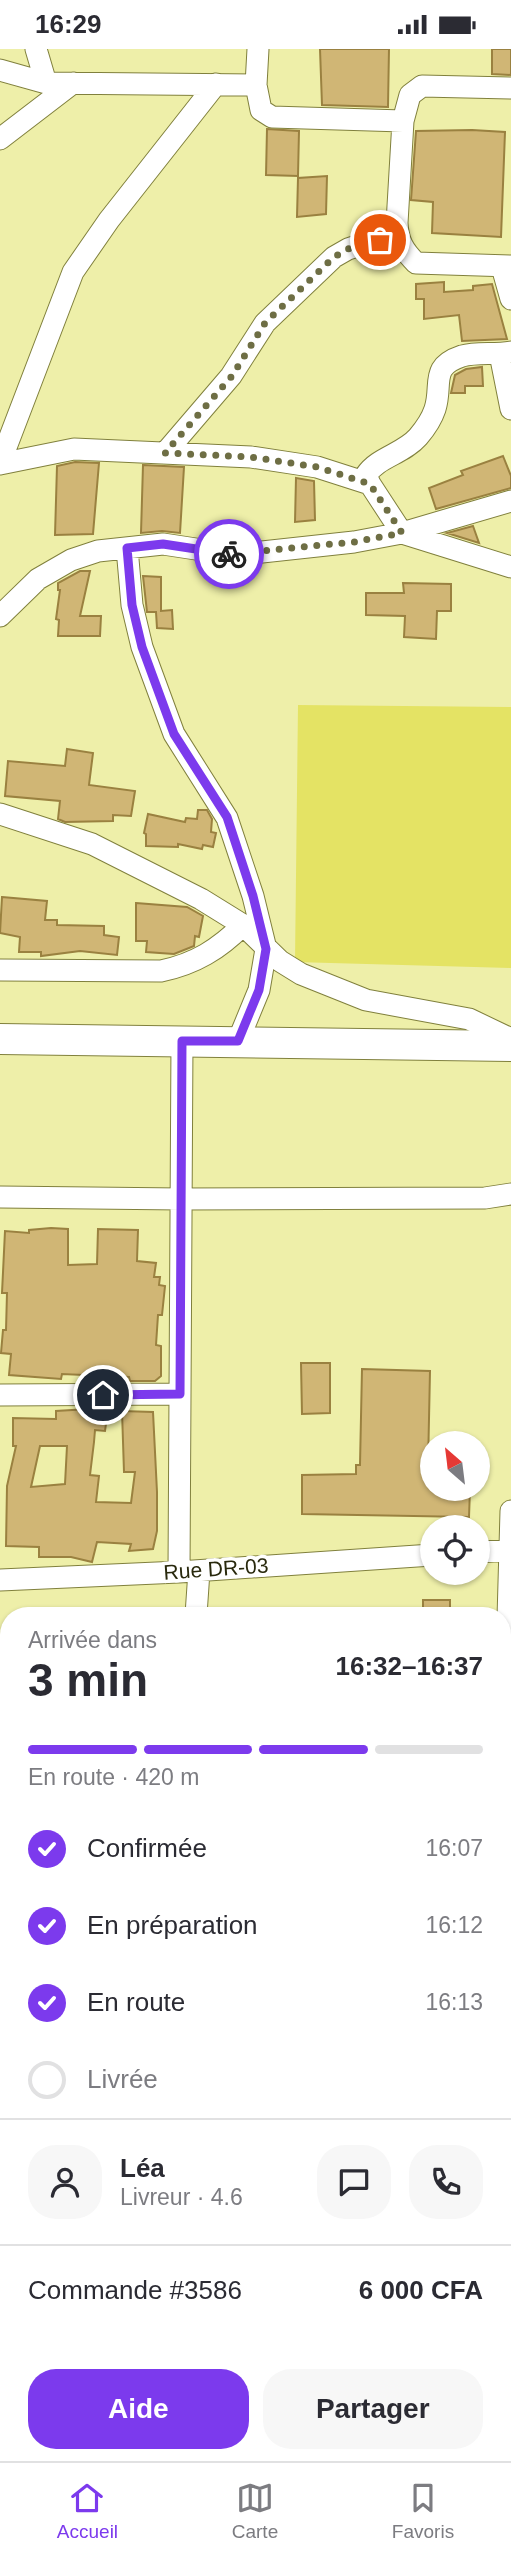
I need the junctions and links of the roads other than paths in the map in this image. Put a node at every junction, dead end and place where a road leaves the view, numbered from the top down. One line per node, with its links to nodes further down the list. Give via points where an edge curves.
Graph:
1 (36, 49): 4 (street)
2 (258, 49): 7 (street)
3 (0, 70): 4 (street)
4 (47, 83): 5 (street)
5 (73, 83): 6 (street); 10 (street)
6 (216, 84): 7 (street); 17 (street, via 73,272)
7 (257, 85): 9 (street, via 261,110 272,117)
8 (511, 88): 9 (street, via 422,86 410,95)
9 (402, 121): 11 (street)
10 (0, 139)
11 (398, 239): 12 (street, via 416,263); 16 (street, via 363,244 334,257 265,323 232,376)
12 (507, 267): 13 (street)
13 (511, 299)
14 (506, 353): 15 (street); 18 (street, via 465,355 449,362 440,371 435,409 418,437 399,454 373,465 366,475)
15 (511, 409)
16 (165, 453): 17 (street, via 74,449); 18 (street, via 251,457 317,467)
17 (0, 464)
18 (370, 484): 20 (street)
19 (511, 501): 20 (street)
20 (402, 533): 21 (street, via 235,555 163,544); 22 (street)
21 (127, 548): 23 (street, via 71,560 38,579); 26 (street, via 132,605 142,647 174,734 227,817)
22 (511, 567)
23 (0, 616)
24 (0, 814): 25 (street, via 92,844)
25 (243, 925): 26 (street); 27 (street, via 221,947 185,966 161,971)
26 (266, 949): 29 (street, via 301,974 366,1000 469,1019); 31 (street, via 259,990)
27 (0, 970)
28 (0, 1039): 30 (highway)
29 (511, 1039)
30 (182, 1041): 31 (highway); 35 (street)
31 (238, 1041): 32 (highway)
32 (511, 1046)
33 (511, 1194): 35 (street, via 485,1198)
34 (0, 1197): 35 (street)
35 (181, 1199): 36 (street)
36 (180, 1394): 37 (street); 42 (street)
37 (0, 1395)
38 (511, 1511): 39 (street)
39 (509, 1550): 40 (street); 45 (street)
40 (490, 1551)
41 (420, 1556): 42 (street, Rue DR-03)
42 (189, 1571): 43 (street, Rue DR-03); 44 (street)
43 (0, 1580)
44 (195, 1607)
45 (507, 1607)

